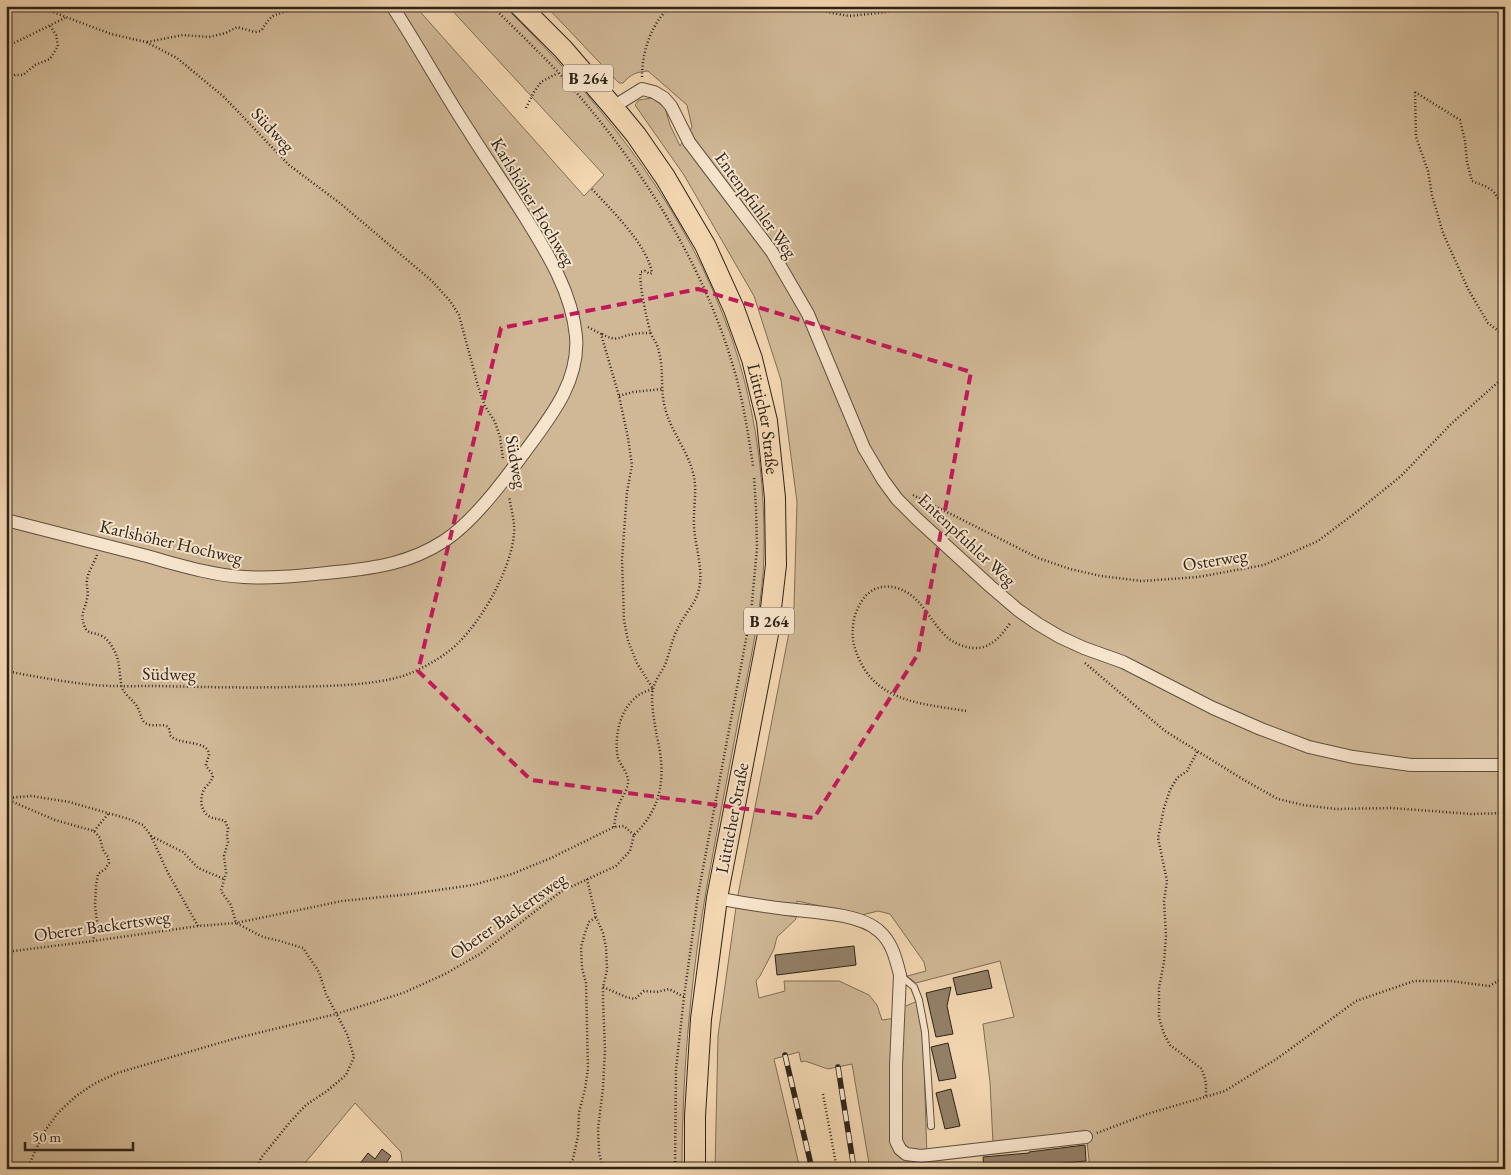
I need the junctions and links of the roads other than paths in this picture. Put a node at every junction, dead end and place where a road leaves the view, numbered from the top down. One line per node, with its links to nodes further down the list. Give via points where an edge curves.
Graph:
1 (392, 6): 4 (street, Karlshöher Hochweg, via 548,253 572,315 576,338 574,366 566,390 506,478 466,523 426,551 399,562 370,568 287,576 243,577 214,573)
2 (520, 6): 3 (main road, Lütticher Straße / B 264, via 563,49)
3 (613, 107): 5 (street, Entenpfuhler Weg, via 642,88 668,102 689,142 772,252 808,314 860,440 883,480 917,518 1018,610 1060,637 1123,662 1213,708 1310,747 1411,765); 6 (main road, Lütticher Straße / B 264, via 665,177 705,245 734,308 752,359 767,421 775,498 776,565 768,634)
4 (6, 520)
5 (1505, 765)
6 (717, 898): 7 (street, Lütticher Straße, via 862,921 889,941); 10 (main road, Lütticher Straße / B 264, via 701,1019)
7 (900, 975): 8 (lane, via 914,987 920,1000); 9 (street, Lütticher Straße, via 896,1076 896,1142 900,1149 906,1154 921,1156)
8 (931, 1126)
9 (1086, 1137)
10 (695, 1169)

